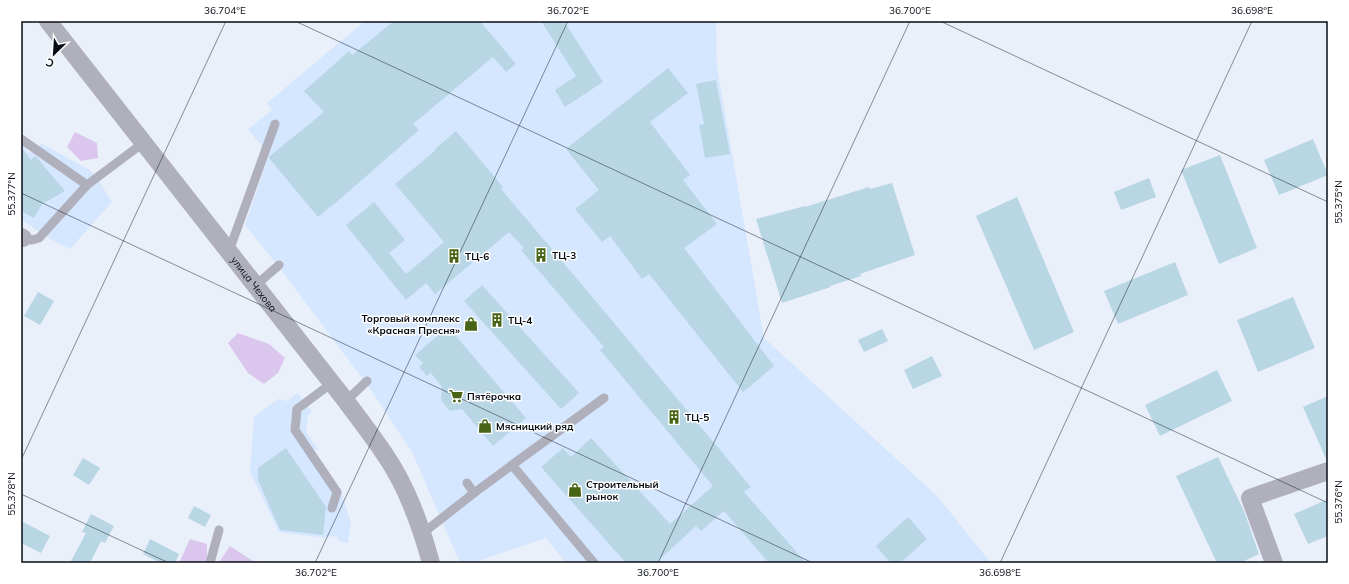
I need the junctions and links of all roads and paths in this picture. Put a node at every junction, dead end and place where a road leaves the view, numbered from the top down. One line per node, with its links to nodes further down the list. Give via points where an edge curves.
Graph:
1 (48, 21): 4 (street, улица Чехова)
2 (275, 124): 7 (lane)
3 (21, 139): 5 (lane)
4 (143, 143): 5 (lane); 7 (street, улица Чехова)
5 (87, 185): 6 (lane, via 39,238)
6 (22, 238)
7 (229, 251): 9 (street, улица Чехова)
8 (279, 265): 9 (lane)
9 (256, 285): 11 (street, улица Чехова)
10 (367, 381): 13 (lane)
11 (332, 383): 13 (street, улица Чехова); 18 (lane, via 297,409 295,430 337,492)
12 (604, 398): 14 (lane)
13 (346, 401): 20 (street, улица Чехова, via 394,468)
14 (512, 465): 17 (lane); 23 (lane)
15 (1328, 471): 24 (street, via 1250,498)
16 (467, 483): 17 (lane)
17 (474, 493): 20 (lane)
18 (332, 508)
19 (219, 530): 21 (lane)
20 (423, 533): 22 (street, улица Чехова)
21 (210, 563)
22 (432, 563)
23 (594, 563)
24 (1274, 563)

